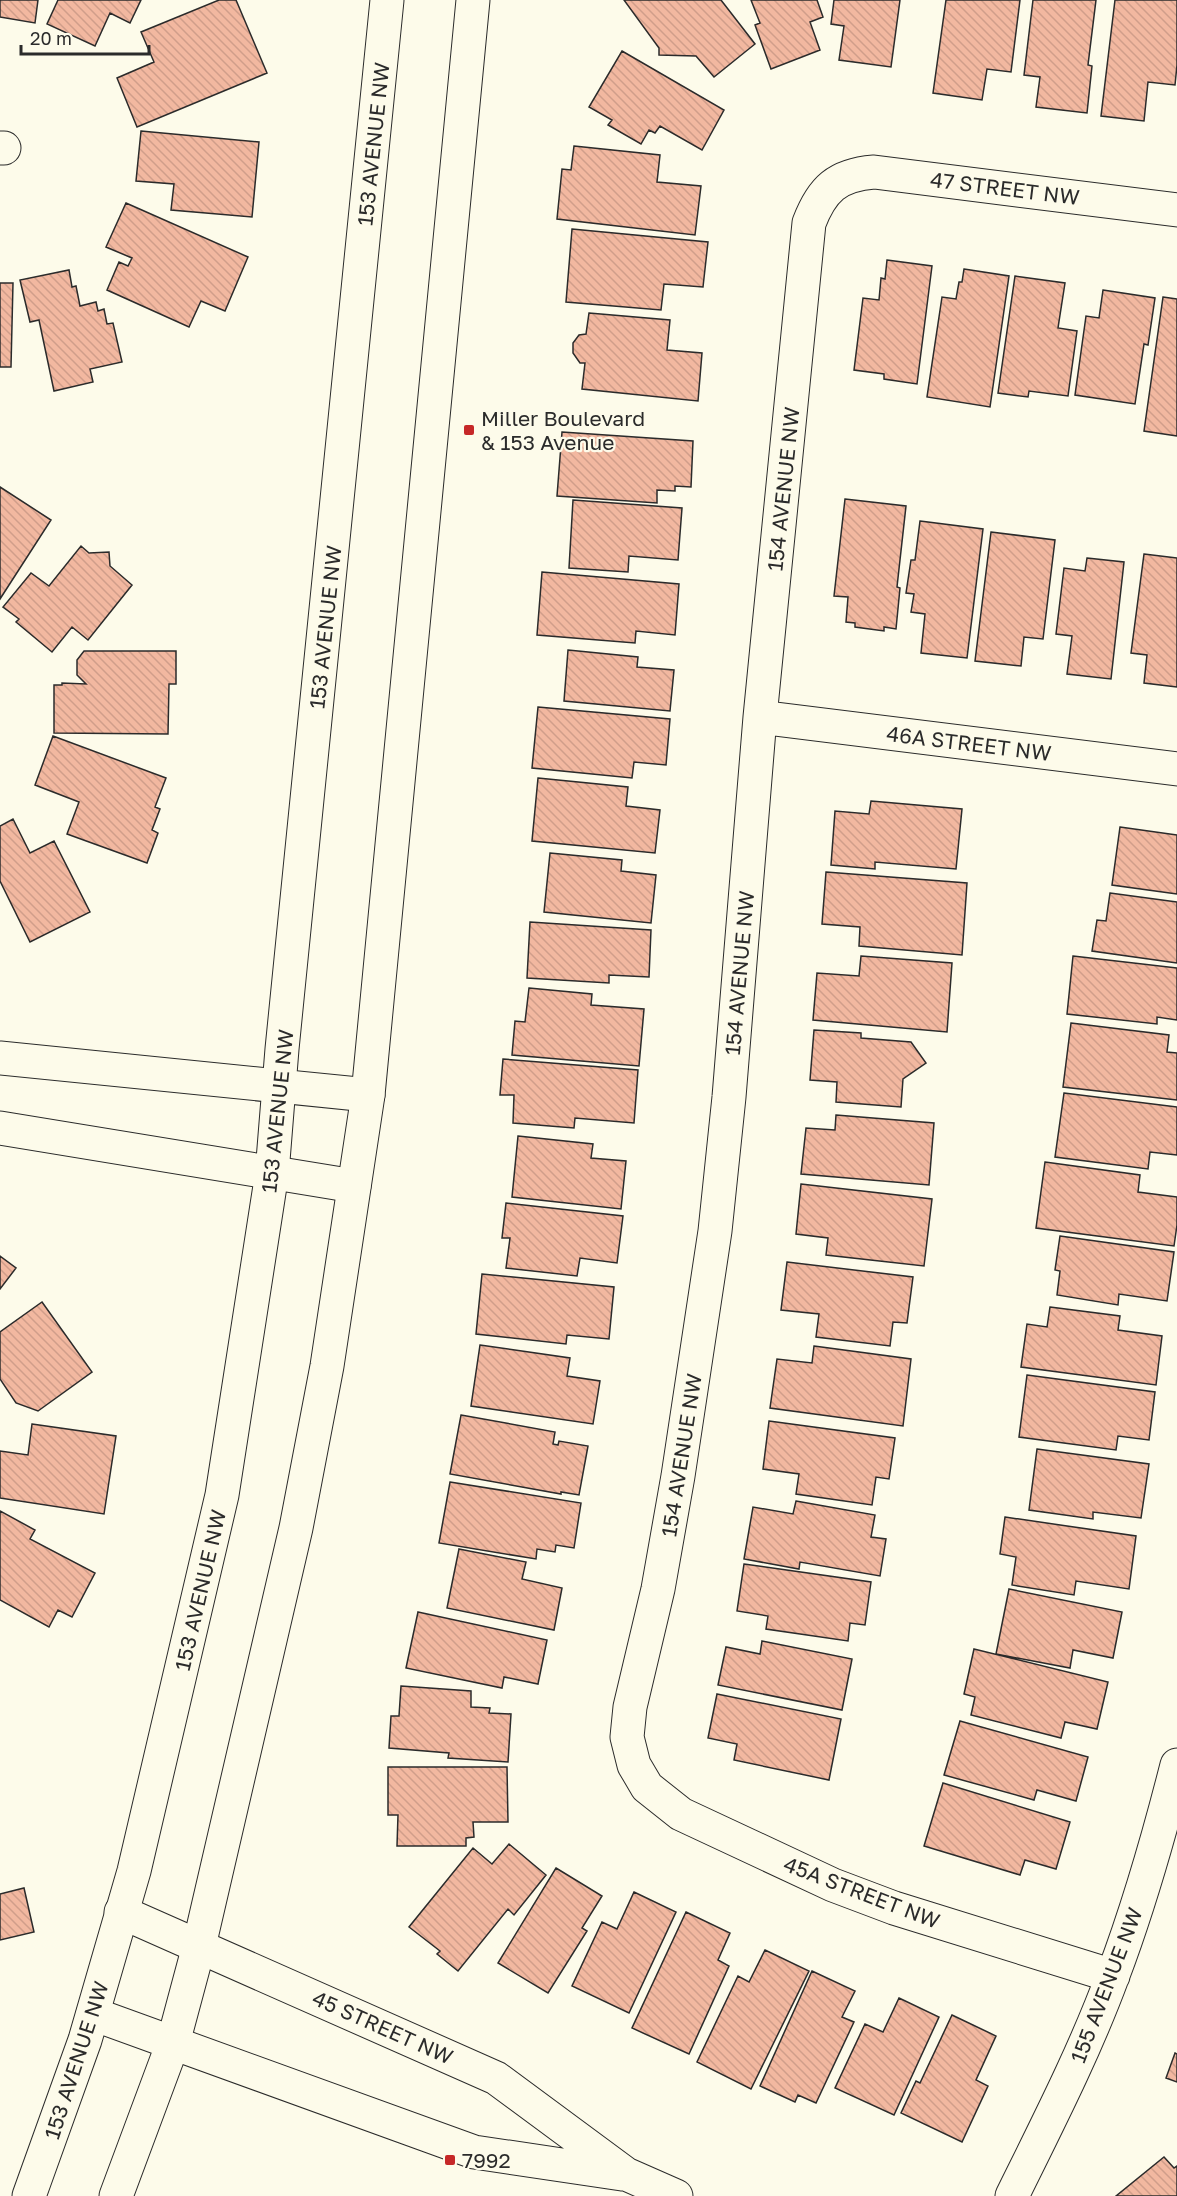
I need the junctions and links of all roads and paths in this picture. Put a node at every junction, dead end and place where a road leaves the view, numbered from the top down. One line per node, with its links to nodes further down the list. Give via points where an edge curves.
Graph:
1 (387, 0): 8 (street, 153 AVENUE NW)
2 (473, 0): 9 (street)
3 (835, 182): 4 (street, 47 STREET NW, via 873,172); 5 (street, 154 AVENUE NW, via 817,203 809,223)
4 (1177, 210)
5 (760, 717): 6 (street, 46A STREET NW); 13 (street, 154 AVENUE NW, via 715,1231 658,1589 630,1707 627,1737)
6 (1177, 769)
7 (0, 1058): 8 (street)
8 (280, 1085): 9 (street); 11 (street, 153 AVENUE NW)
9 (368, 1095): 12 (street)
10 (0, 1128): 11 (street)
11 (272, 1173): 12 (street); 15 (street, 153 AVENUE NW, via 222,1495)
12 (354, 1186): 16 (street, via 327,1366 296,1528)
13 (634, 1765): 17 (street, 45A STREET NW, via 647,1787 681,1814 833,1885 894,1908)
14 (1177, 1765): 17 (street, 155 AVENUE NW)
15 (121, 1912): 16 (street, 45 STREET NW); 18 (street, 153 AVENUE NW)
16 (199, 1946): 19 (street); 20 (street, 45 STREET NW, via 496,2078)
17 (1113, 1976): 24 (street, 155 AVENUE NW, via 1081,2055)
18 (93, 2014): 19 (street, 45 STREET NW); 21 (street, 153 AVENUE NW)
19 (173, 2043): 20 (street, 45 STREET NW, via 474,2152); 22 (street)
20 (626, 2174): 23 (street, 45 STREET NW)
21 (29, 2196)
22 (116, 2196)
23 (676, 2196)
24 (1012, 2196)

